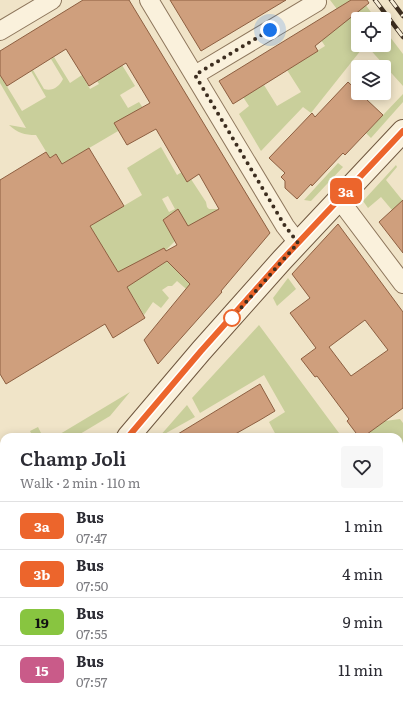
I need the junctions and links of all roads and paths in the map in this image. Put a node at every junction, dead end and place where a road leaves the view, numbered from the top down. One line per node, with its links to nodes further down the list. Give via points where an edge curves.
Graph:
1 (52, 0): 4 (street)
2 (149, 0): 5 (street)
3 (317, 2): 5 (street)
4 (1, 29)
5 (195, 75): 8 (street, via 285,226)
6 (403, 131): 7 (main road)
7 (339, 199): 8 (main road); 9 (street)
8 (298, 243): 10 (main road)
9 (403, 284)
10 (131, 433)

